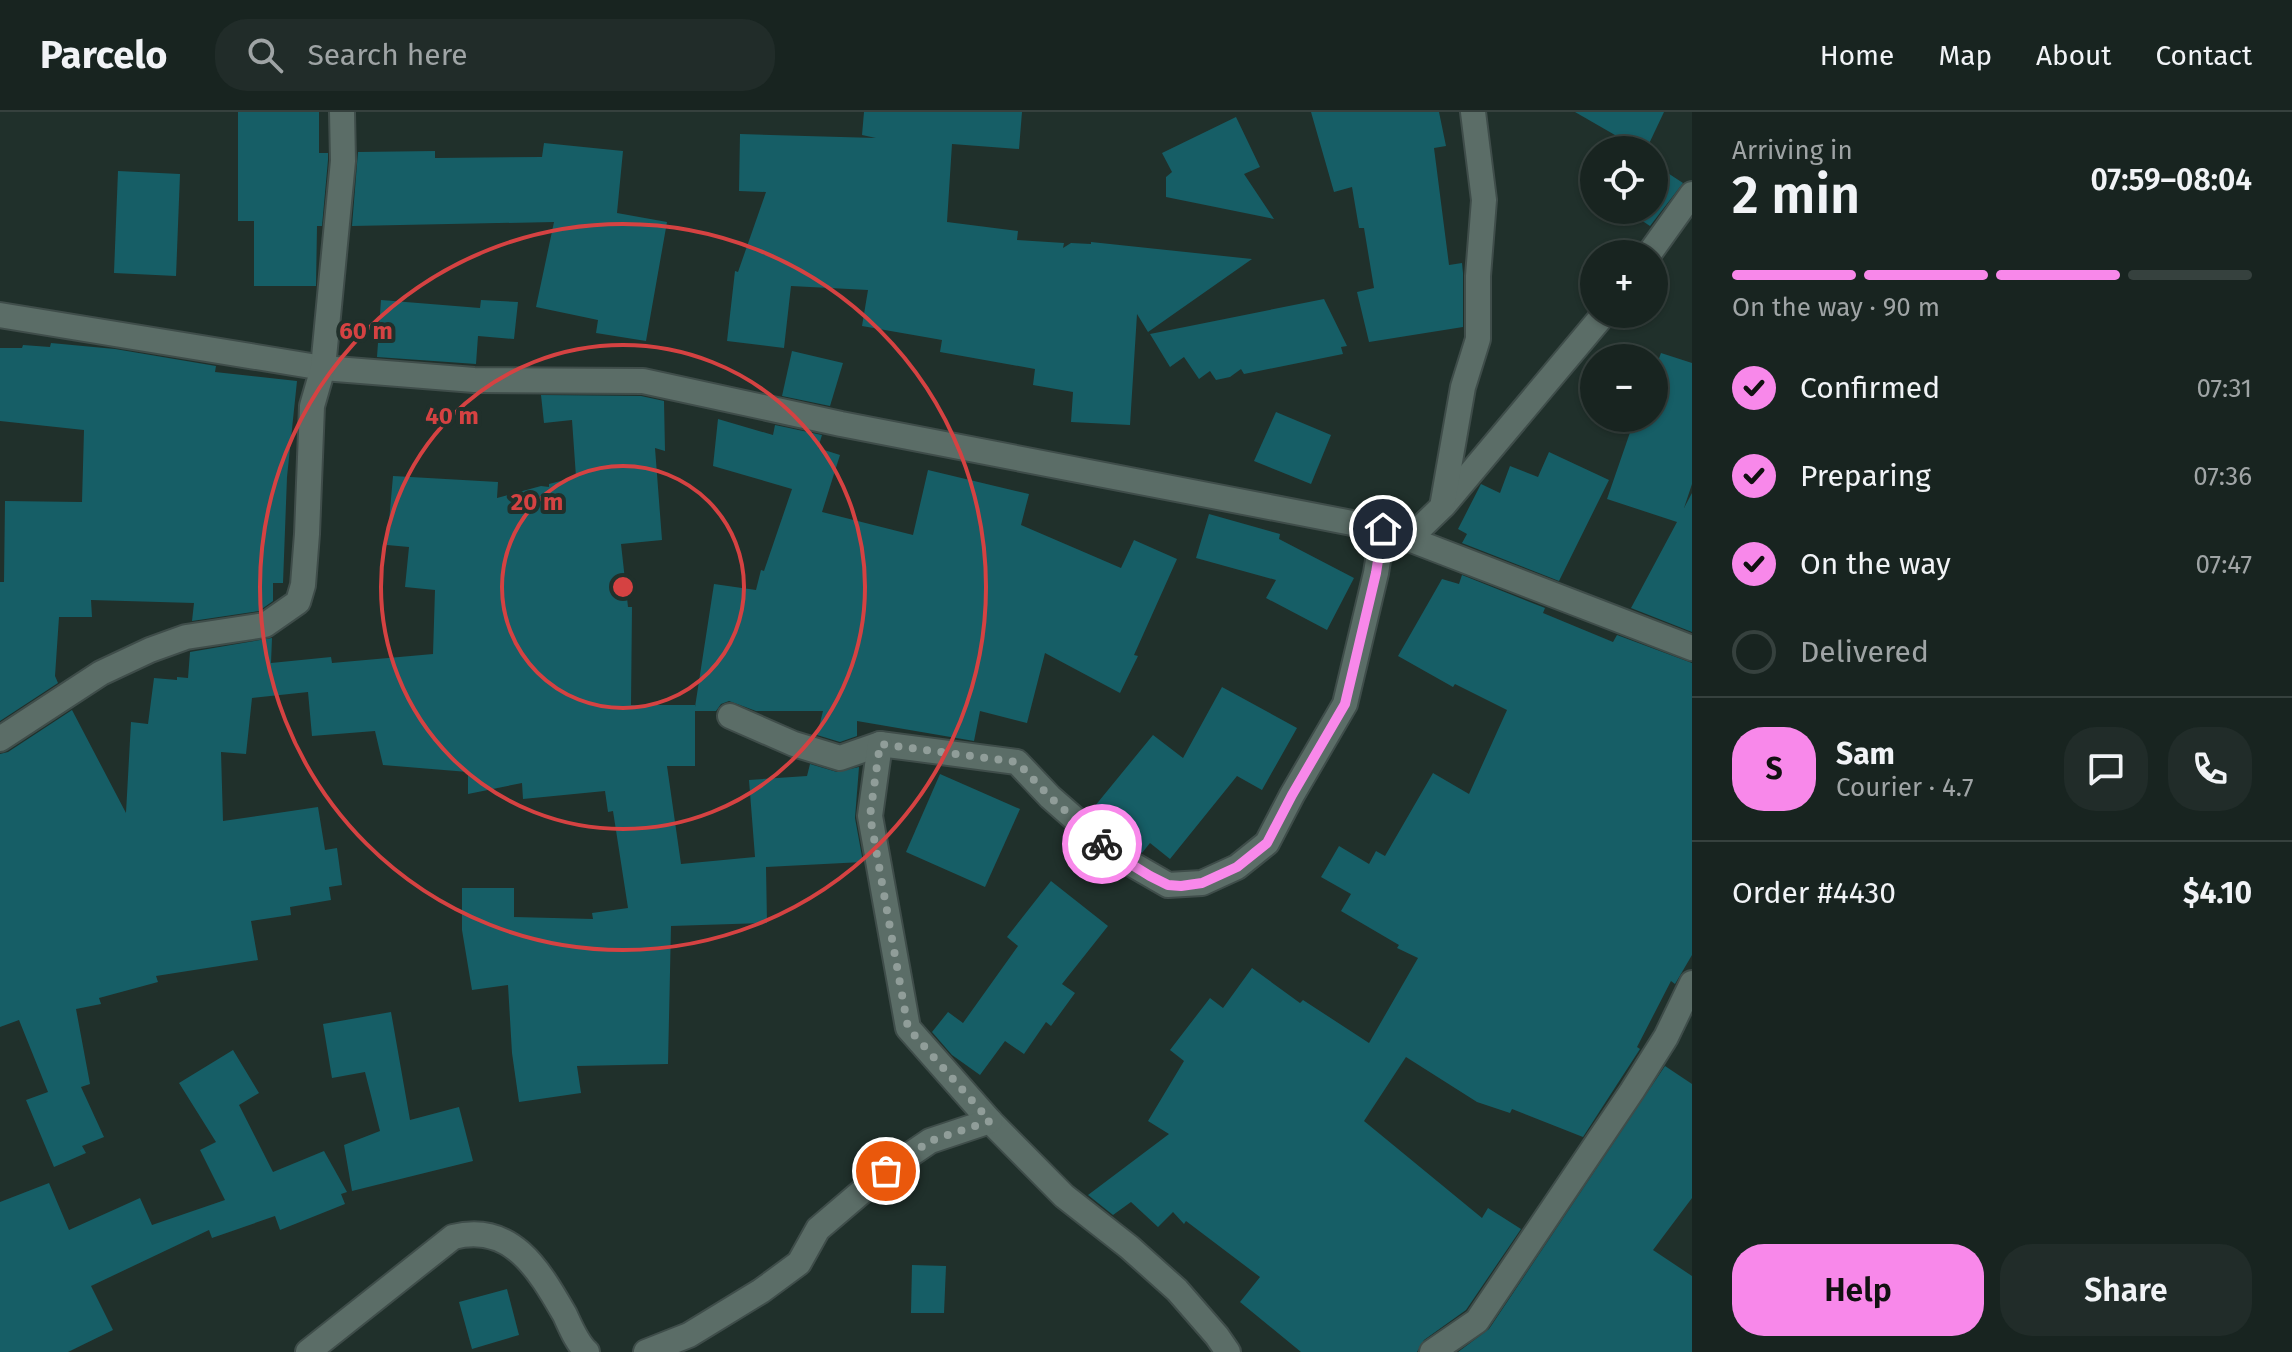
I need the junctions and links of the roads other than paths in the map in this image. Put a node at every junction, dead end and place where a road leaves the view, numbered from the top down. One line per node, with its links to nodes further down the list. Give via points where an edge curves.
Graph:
1 (342, 112): 7 (street, via 343,161)
2 (1473, 112): 8 (street, via 1484,200 1478,339 1463,387)
3 (1692, 194): 4 (street)
4 (1659, 240)
5 (0, 315): 7 (street)
6 (1592, 328): 8 (street)
7 (323, 368): 9 (street, via 474,380 643,381); 13 (street, via 312,406 307,534 298,602 265,625 186,637 126,661)
8 (1442, 507): 10 (street)
9 (1383, 529): 10 (street); 14 (street, via 1345,704 1267,843 1237,867 1202,883 1168,885 1116,855 1017,762)
10 (1409, 539): 11 (street)
11 (1692, 648)
12 (730, 716): 14 (street, via 840,758)
13 (0, 739)
14 (880, 744): 16 (street, via 870,816 908,1028)
15 (1692, 983): 21 (street, via 1640,1078 1477,1321)
16 (990, 1121): 19 (street, via 930,1141 818,1229 799,1263 689,1335); 20 (street, via 1064,1196 1177,1290)
17 (308, 1352): 18 (street, via 453,1237 472,1232 496,1236 518,1250)
18 (587, 1352)
19 (646, 1352)
20 (1228, 1352)
21 (1432, 1352)

